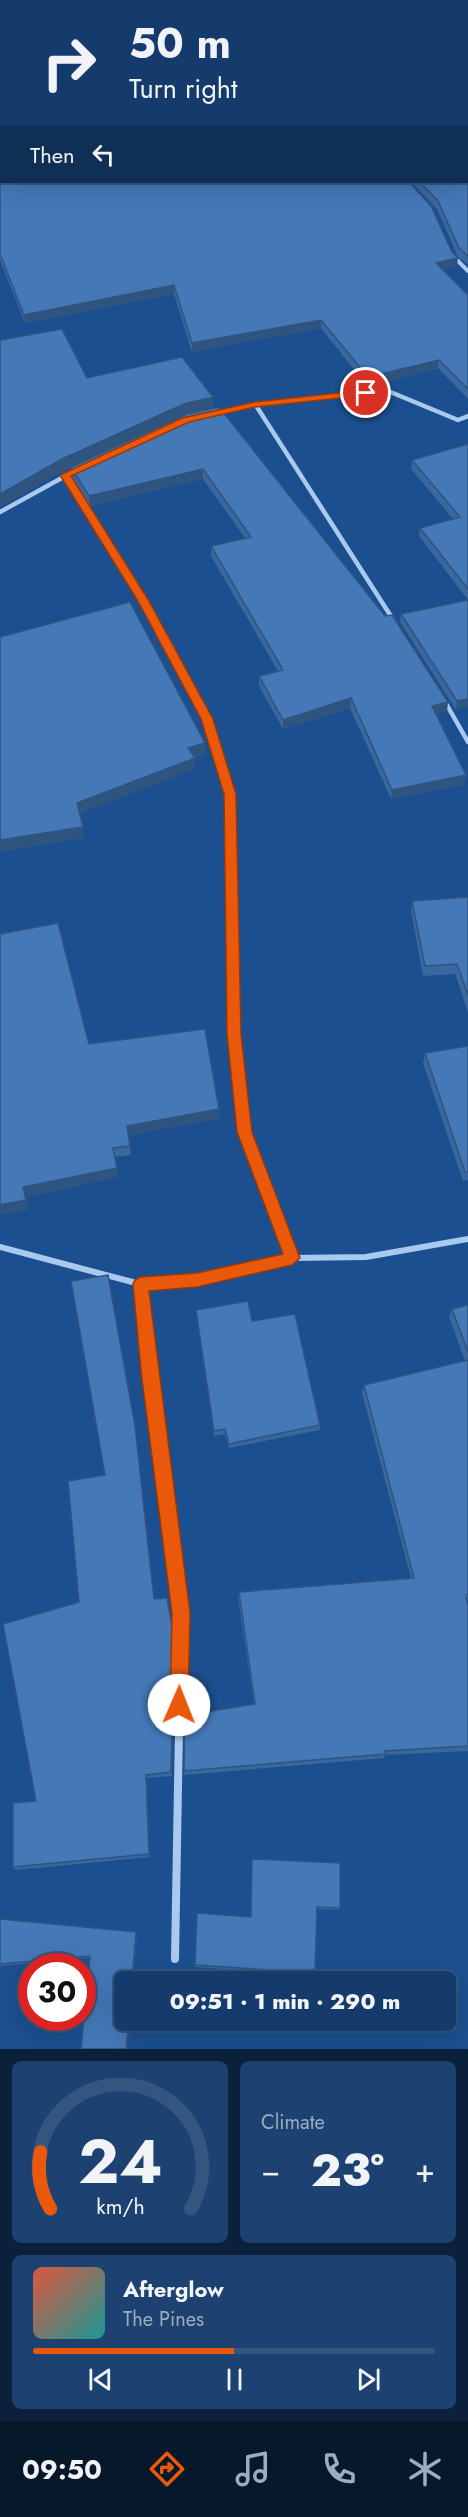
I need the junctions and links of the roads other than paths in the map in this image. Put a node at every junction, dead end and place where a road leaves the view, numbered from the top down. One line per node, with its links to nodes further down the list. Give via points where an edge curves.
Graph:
1 (450, 250): 2 (street)
2 (468, 271)
3 (255, 405): 4 (street); 5 (street, via 388,391 458,420); 9 (street)
4 (209, 415)
5 (468, 416)
6 (75, 471): 7 (street)
7 (65, 475): 8 (street); 14 (street, via 144,601 207,719 230,794 234,1034 244,1132)
8 (0, 512)
9 (399, 630)
10 (443, 699): 11 (street)
11 (468, 742)
12 (468, 1239): 14 (street, via 366,1257)
13 (0, 1247): 15 (street)
14 (292, 1258): 15 (street, via 197,1280)
15 (140, 1284): 16 (street, via 181,1613)
16 (175, 1959)

